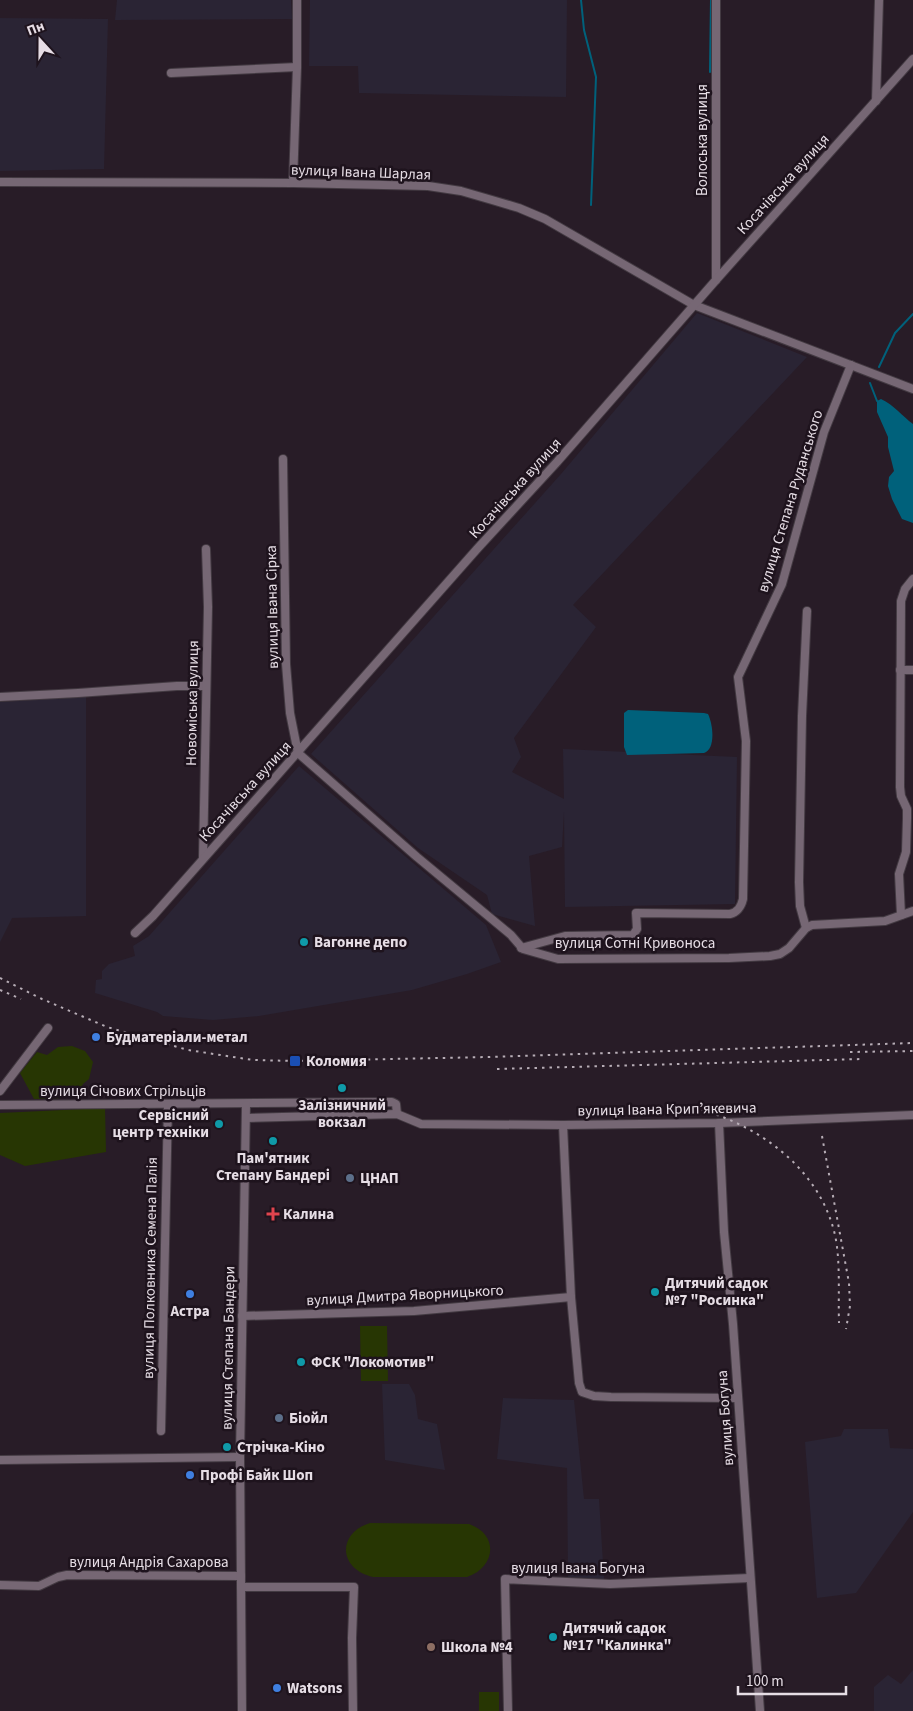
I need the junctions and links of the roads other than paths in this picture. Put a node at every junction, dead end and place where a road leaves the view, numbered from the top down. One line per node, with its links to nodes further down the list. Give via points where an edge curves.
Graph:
1 (297, 0): 5 (street)
2 (716, 0): 10 (street, Волоська вулиця)
3 (879, 0): 7 (street)
4 (913, 59): 7 (street, Косачівська вулиця)
5 (297, 67): 6 (street); 9 (street)
6 (171, 73)
7 (876, 101): 10 (street, Косачівська вулиця)
8 (0, 182): 9 (street, вулиця Івана Шарлая)
9 (293, 183): 11 (street, вулиця Івана Шарлая, via 428,186 461,191 519,208 545,219)
10 (716, 280): 11 (street, Косачівська вулиця)
11 (694, 305): 12 (street, вулиця Івана Шарлая); 22 (street, Косачівська вулиця)
12 (851, 365): 13 (street, вулиця Івана Шарлая); 28 (street, вулиця Степана Руданського, via 824,432 782,584 738,677 746,741 742,906 730,914 636,913 637,929 633,935 565,936)
13 (913, 389)
14 (283, 459): 22 (street, вулиця Івана Сірка, via 287,684)
15 (206, 549): 20 (street, Новоміська вулиця)
16 (913, 578): 18 (street, via 902,601)
17 (807, 611): 26 (street, via 799,882 800,906)
18 (900, 670): 19 (street); 25 (street, via 900,787 907,809 906,852 899,874)
19 (913, 670)
20 (206, 686): 21 (street); 23 (street, Новоміська вулиця)
21 (0, 697)
22 (298, 753): 23 (street, Косачівська вулиця); 28 (street, via 511,934)
23 (203, 858): 27 (street, Косачівська вулиця)
24 (913, 911): 25 (street)
25 (901, 915): 26 (street, via 878,922 827,923)
26 (806, 928): 28 (street, вулиця Сотні Кривоноса, via 789,948 770,956 558,959)
27 (135, 933)
28 (521, 948)
29 (48, 1028): 30 (street)
30 (0, 1091)
31 (246, 1104): 33 (street, вулиця Січових Стрільців); 34 (street, вулиця Січових Стрільців, via 392,1102 396,1104); 36 (street, вулиця Степана Бандери)
32 (0, 1105): 33 (street, вулиця Січових Стрільців)
33 (168, 1105): 42 (street, вулиця Полковника Семена Палія)
34 (397, 1114): 36 (street); 38 (street, вулиця Івана Крипʼякевича, via 421,1124)
35 (913, 1115): 37 (street, вулиця Івана Крипʼякевича)
36 (246, 1118): 40 (street, вулиця Степана Бандери)
37 (719, 1123): 38 (street, вулиця Івана Крипʼякевича); 41 (street, вулиця Богуна)
38 (563, 1125): 39 (street)
39 (570, 1298): 40 (street, вулиця Дмитра Яворницького, via 414,1311); 41 (street, via 582,1392 610,1397)
40 (242, 1316): 43 (street, вулиця Степана Бандери)
41 (737, 1398): 46 (street, вулиця Богуна)
42 (160, 1432)
43 (240, 1457): 44 (street); 45 (street, вулиця Степана Бандери)
44 (0, 1460)
45 (241, 1576): 47 (street, вулиця Андрія Сахарова, via 63,1575 39,1586); 48 (street, вулиця Степана Бандери)
46 (750, 1578): 51 (street, вулиця Івана Богуна, via 610,1584 505,1579); 52 (street, вулиця Богуна)
47 (0, 1585)
48 (241, 1587): 49 (street, вулиця Степана Бандери); 50 (street, via 354,1587)
49 (242, 1711)
50 (353, 1711)
51 (508, 1711)
52 (760, 1711)

